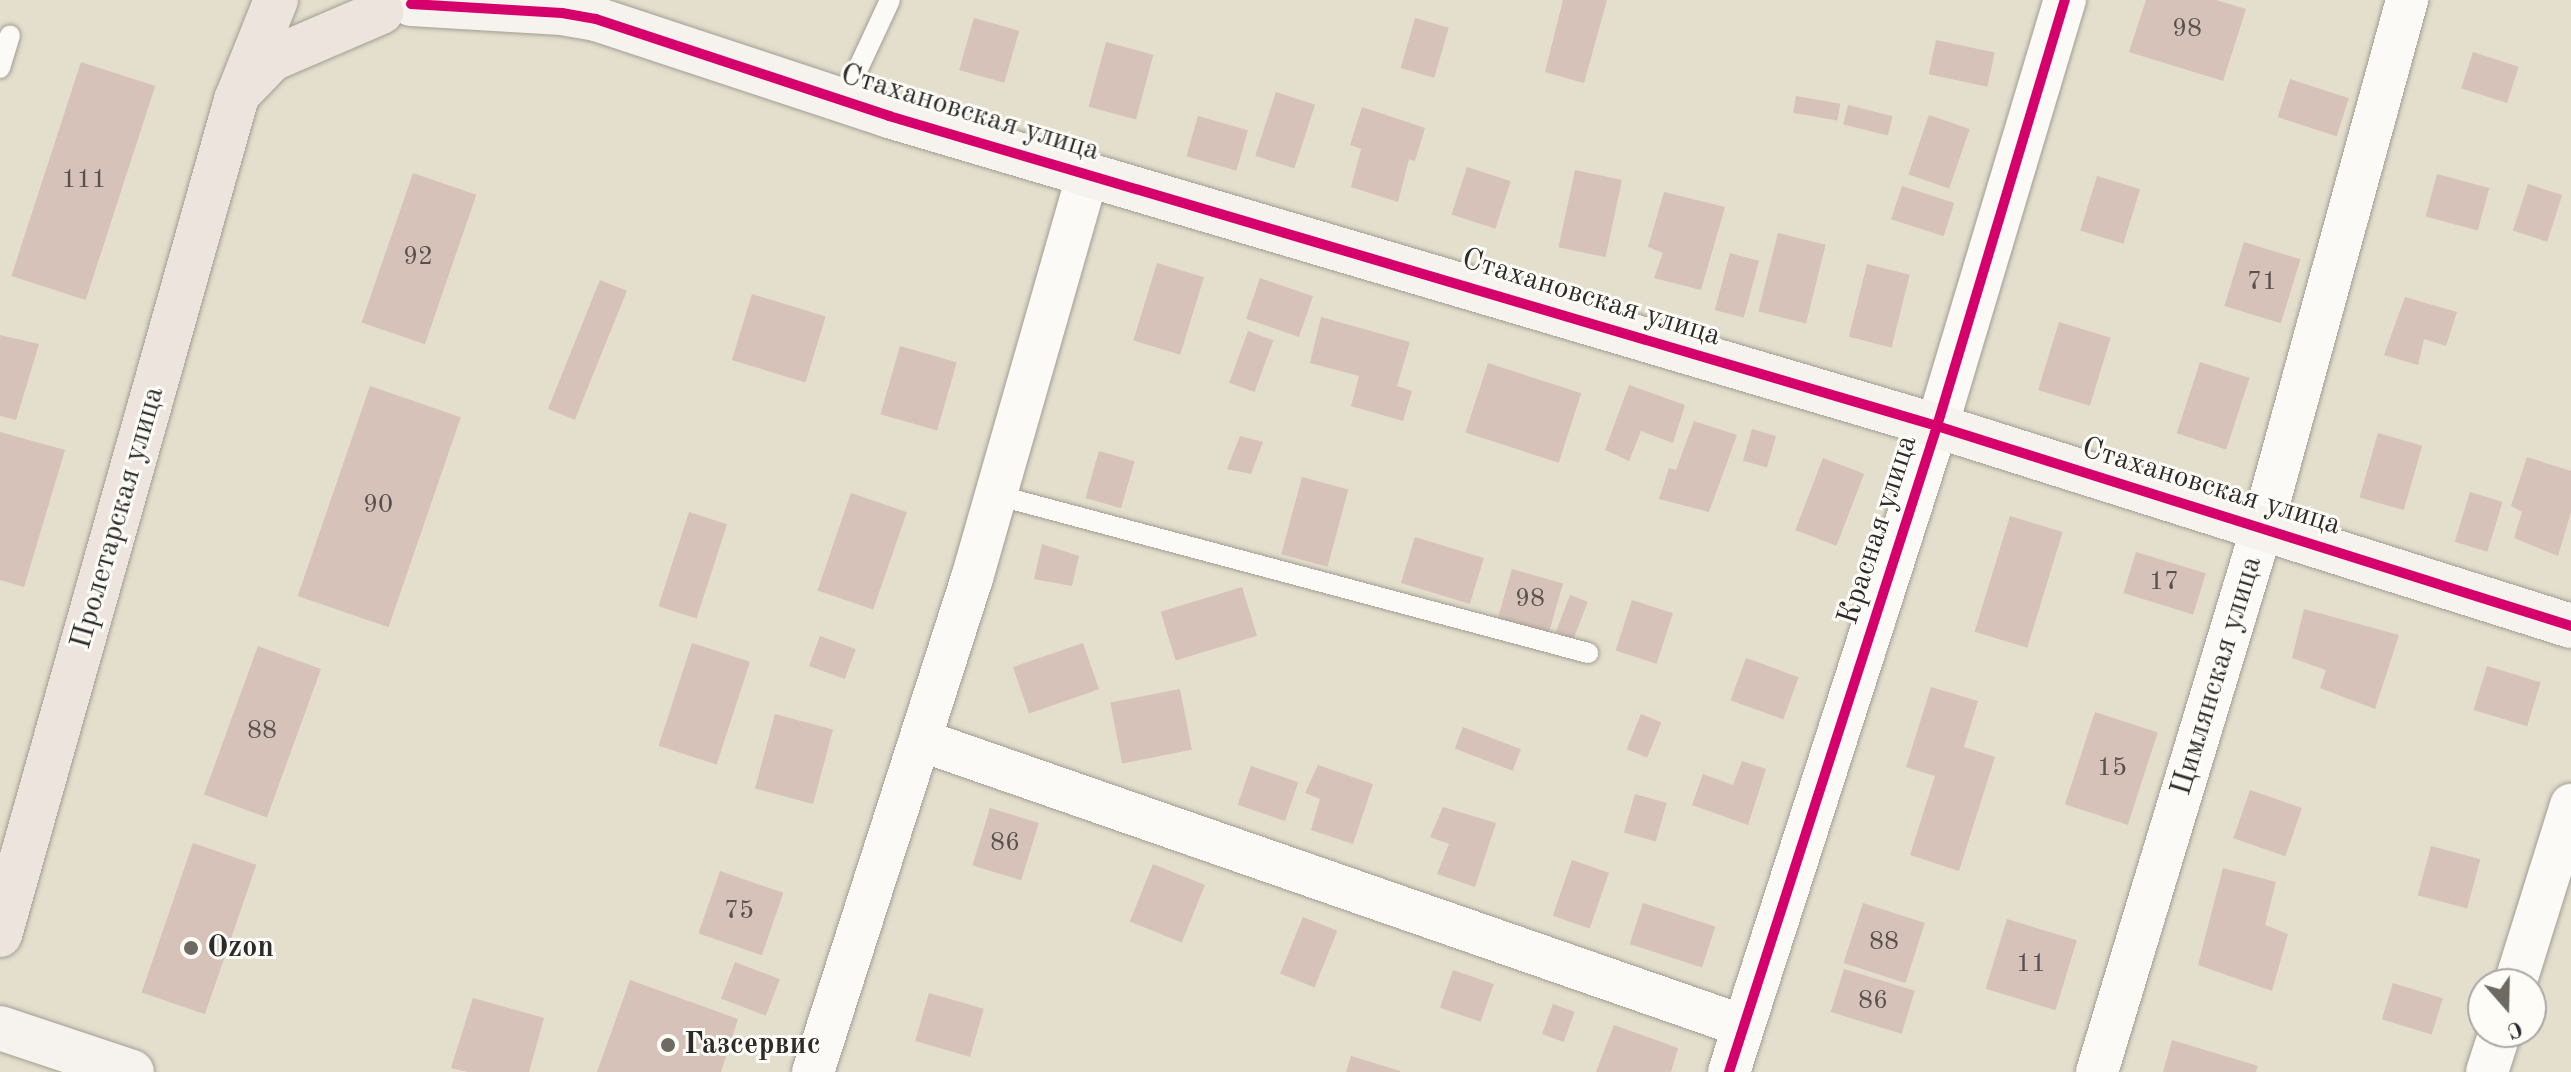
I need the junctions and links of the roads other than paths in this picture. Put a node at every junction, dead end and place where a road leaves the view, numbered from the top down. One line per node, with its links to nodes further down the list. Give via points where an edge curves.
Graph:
1 (276, 0): 10 (main road, Пролетарская улица)
2 (332, 0): 6 (main road, via 358,10)
3 (890, 0): 11 (lane)
4 (2065, 0): 13 (street, Красная улица)
5 (2407, 0): 15 (street, Цимлянская улица)
6 (403, 5): 7 (street, Стахановская улица); 10 (main road, Пролетарская улица, via 272,59)
7 (579, 10): 11 (street, Стахановская улица)
8 (10, 35): 9 (lane)
9 (0, 68)
10 (236, 100): 20 (main road, Пролетарская улица)
11 (843, 101): 12 (street, Стахановская улица)
12 (1088, 174): 13 (street, Стахановская улица); 14 (street)
13 (1937, 426): 15 (street, Стахановская улица); 22 (street, Красная улица)
14 (996, 495): 17 (lane); 18 (street)
15 (2262, 528): 16 (street, Стахановская улица); 28 (street, Цимлянская улица)
16 (2571, 626)
17 (1588, 653)
18 (920, 740): 22 (street); 26 (street)
19 (2571, 805): 21 (street)
20 (0, 935)
21 (2520, 968)
22 (1743, 1026): 27 (street, Красная улица)
23 (0, 1028): 25 (street)
24 (2495, 1048): 29 (street)
25 (132, 1072)
26 (813, 1072)
27 (1729, 1072)
28 (2097, 1072)
29 (2487, 1072)

